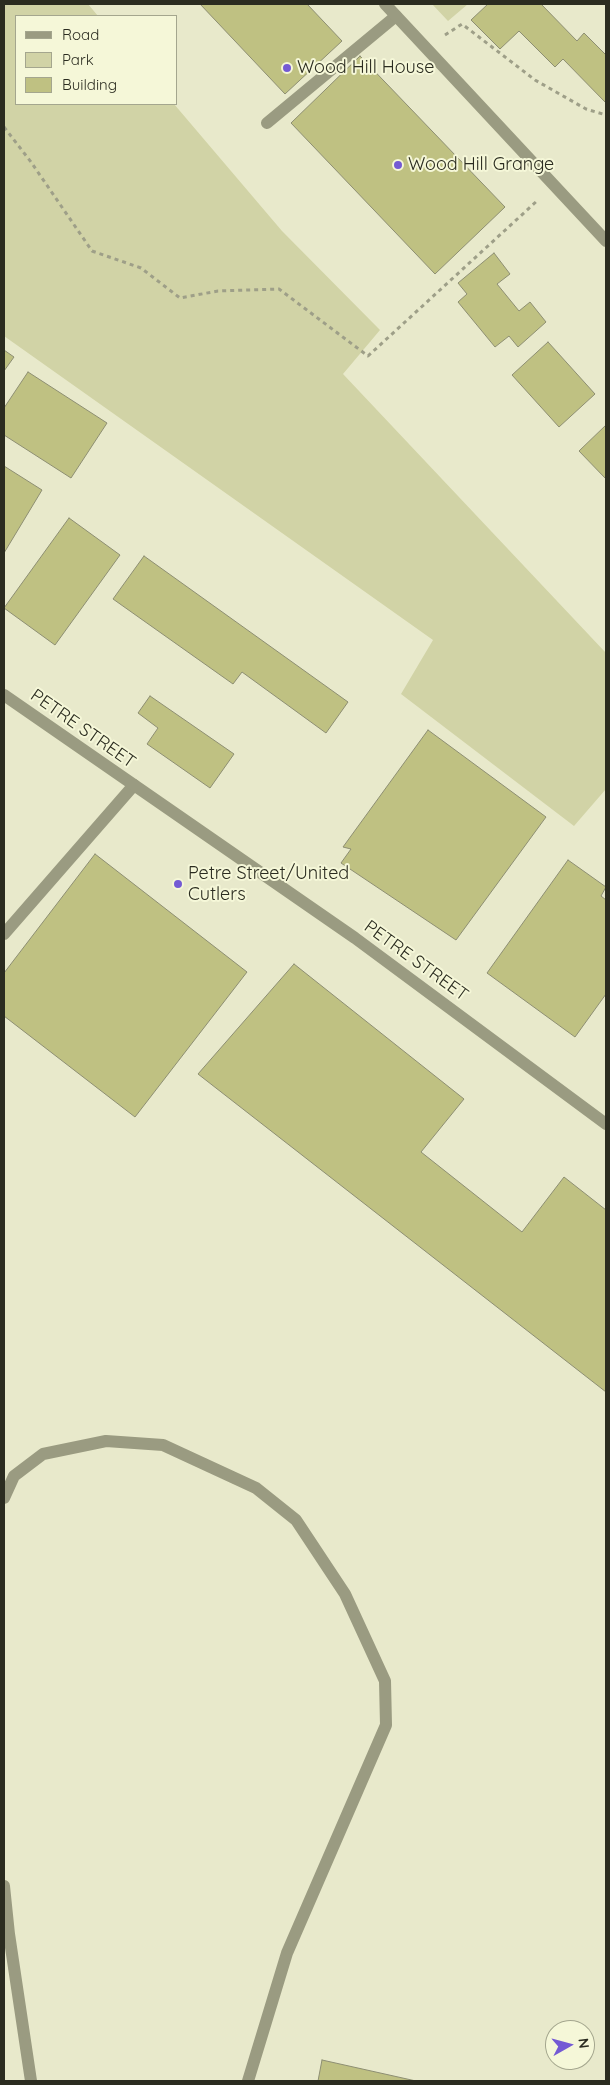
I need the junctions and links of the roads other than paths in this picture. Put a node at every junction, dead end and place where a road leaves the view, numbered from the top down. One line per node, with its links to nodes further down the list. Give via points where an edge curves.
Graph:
1 (385, 4): 2 (street)
2 (396, 16): 3 (street); 4 (street)
3 (267, 123)
4 (606, 242)
5 (4, 695): 6 (street, PETRE STREET)
6 (134, 785): 7 (street); 8 (street, PETRE STREET, via 355,938)
7 (4, 934)
8 (606, 1124)
9 (4, 1498): 13 (street, via 14,1476 43,1454 106,1441 163,1445 256,1488 296,1520 344,1594 385,1681 386,1726 287,1953)
10 (4, 1886): 11 (street)
11 (6, 1934): 12 (street)
12 (31, 2081)
13 (248, 2081)

